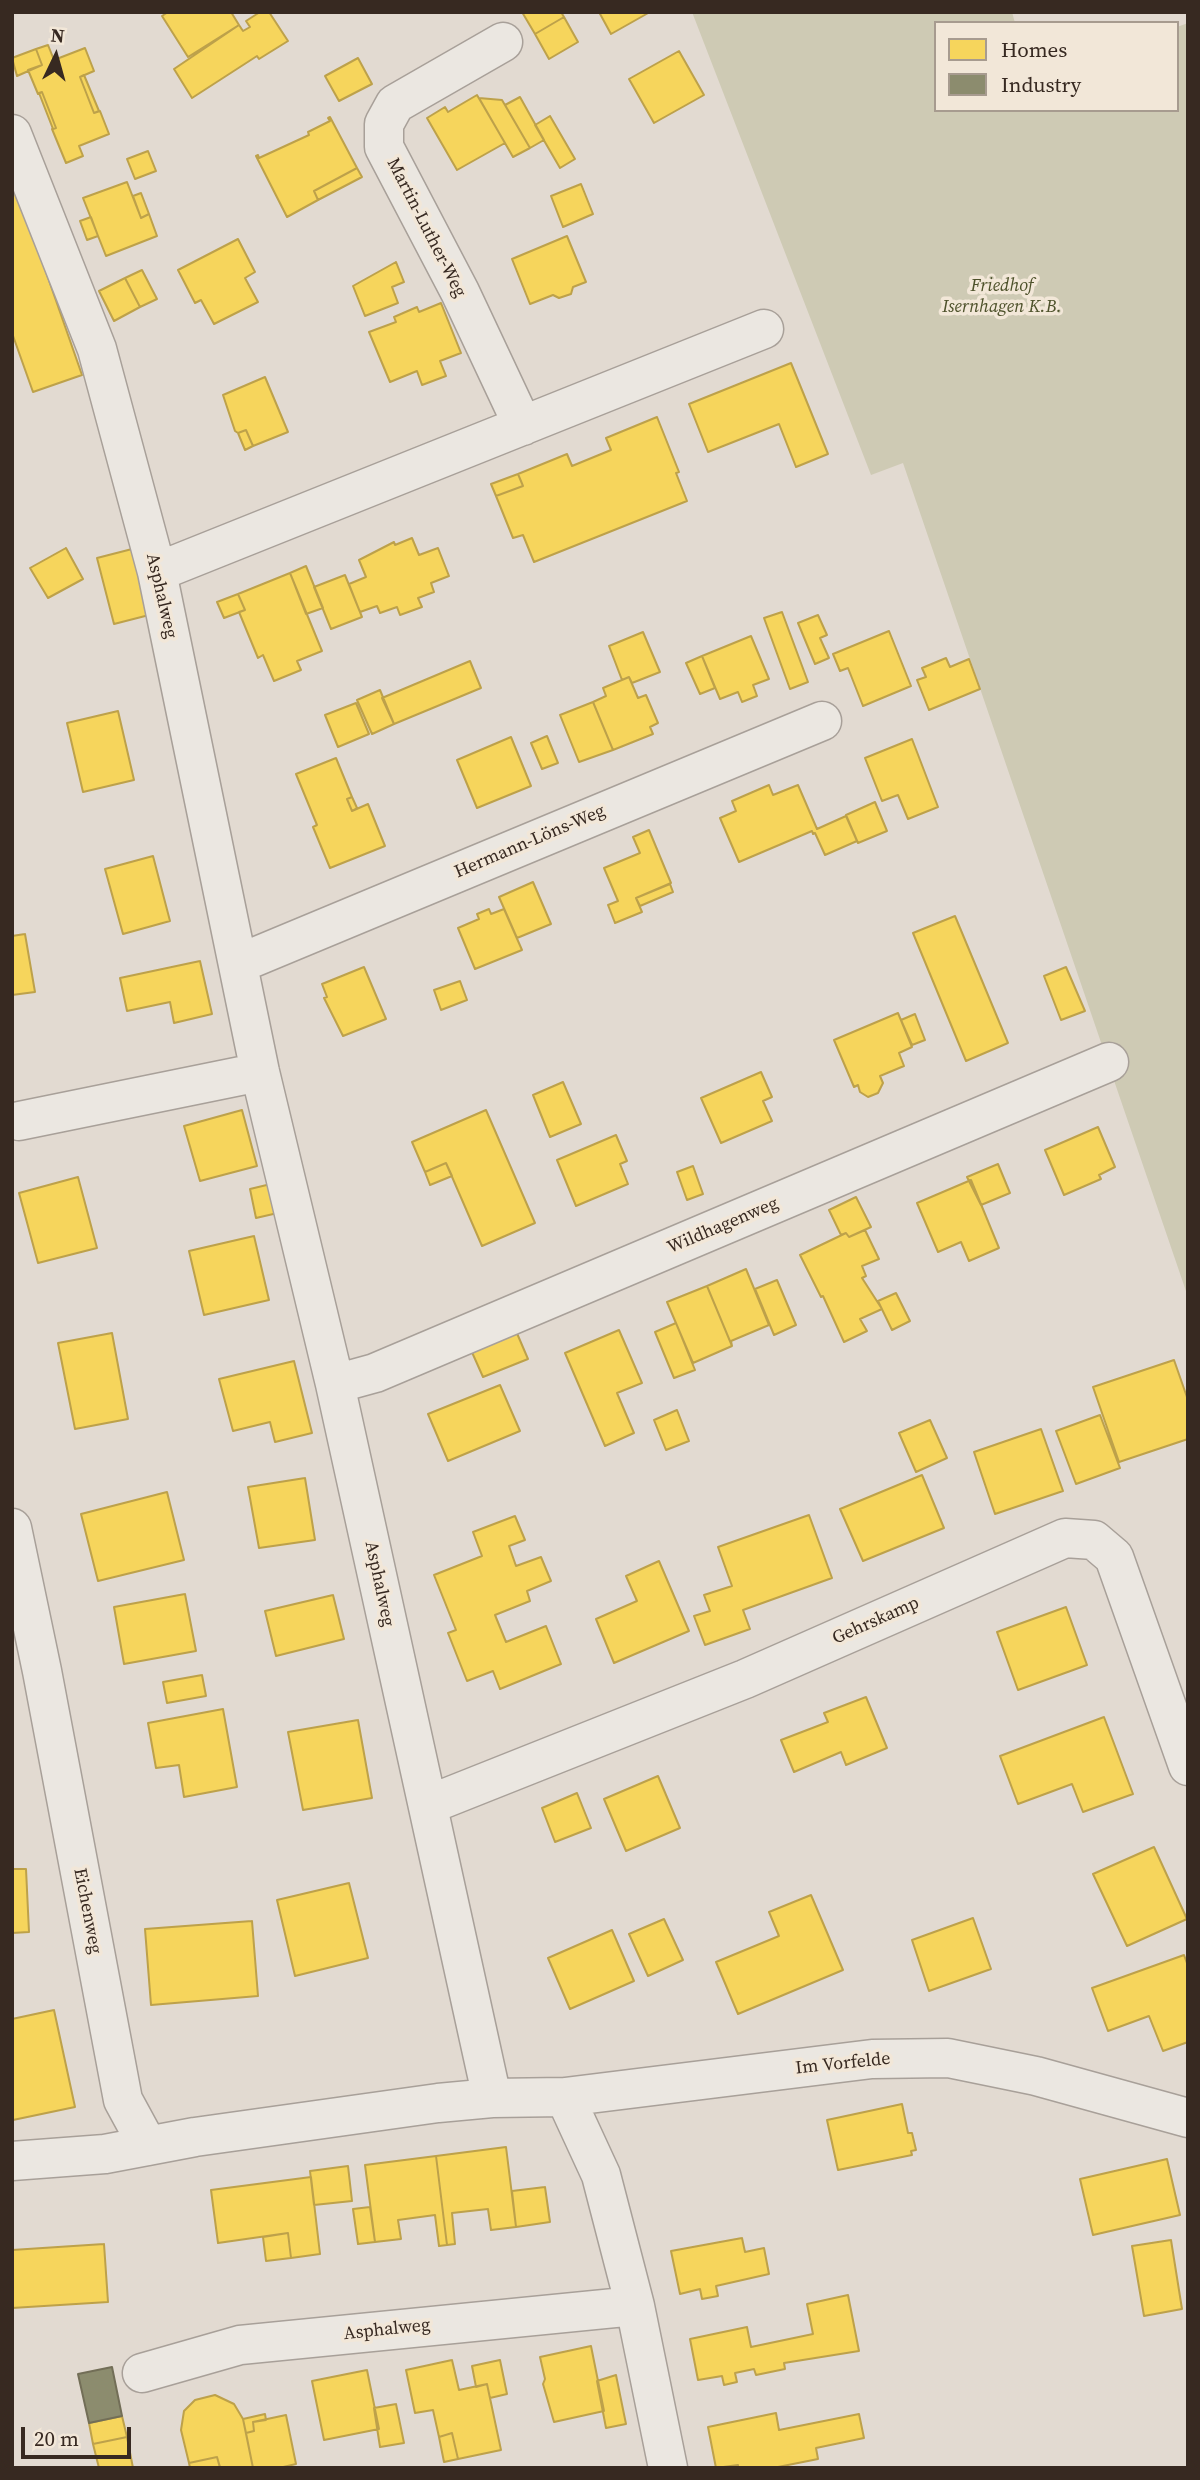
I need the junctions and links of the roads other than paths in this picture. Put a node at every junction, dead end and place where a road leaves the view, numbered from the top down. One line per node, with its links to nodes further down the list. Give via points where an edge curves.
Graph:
1 (503, 42): 4 (street, Martin-Luther-Weg, via 395,104 384,124 384,147)
2 (12, 134): 5 (street, Asphalweg, via 97,349)
3 (764, 329): 4 (street)
4 (523, 426): 5 (street)
5 (157, 572): 7 (street, Asphalweg)
6 (822, 721): 7 (street, Hermann-Löns-Weg)
7 (238, 964): 9 (street, Asphalweg)
8 (1109, 1062): 11 (street, Wildhagenweg, via 375,1373)
9 (260, 1072): 10 (street); 11 (street, Asphalweg)
10 (19, 1121)
11 (335, 1384): 15 (street, Asphalweg)
12 (12, 1528): 13 (street, Eichenweg)
13 (27, 1674): 19 (street, Eichenweg, via 123,2101)
14 (1188, 1766): 15 (street, Gehrskamp, via 1114,1557 1094,1539 1065,1538 745,1679)
15 (428, 1805): 17 (street, Asphalweg)
16 (565, 2097): 17 (street, Im Vorfelde); 18 (street, Im Vorfelde, via 872,2059 948,2059 1036,2076); 21 (street, via 601,2175)
17 (492, 2098): 19 (street)
18 (1188, 2118)
19 (148, 2146): 20 (street)
20 (12, 2161)
21 (635, 2306): 22 (street, Asphalweg, via 240,2345); 23 (street)
22 (142, 2373)
23 (668, 2468)

